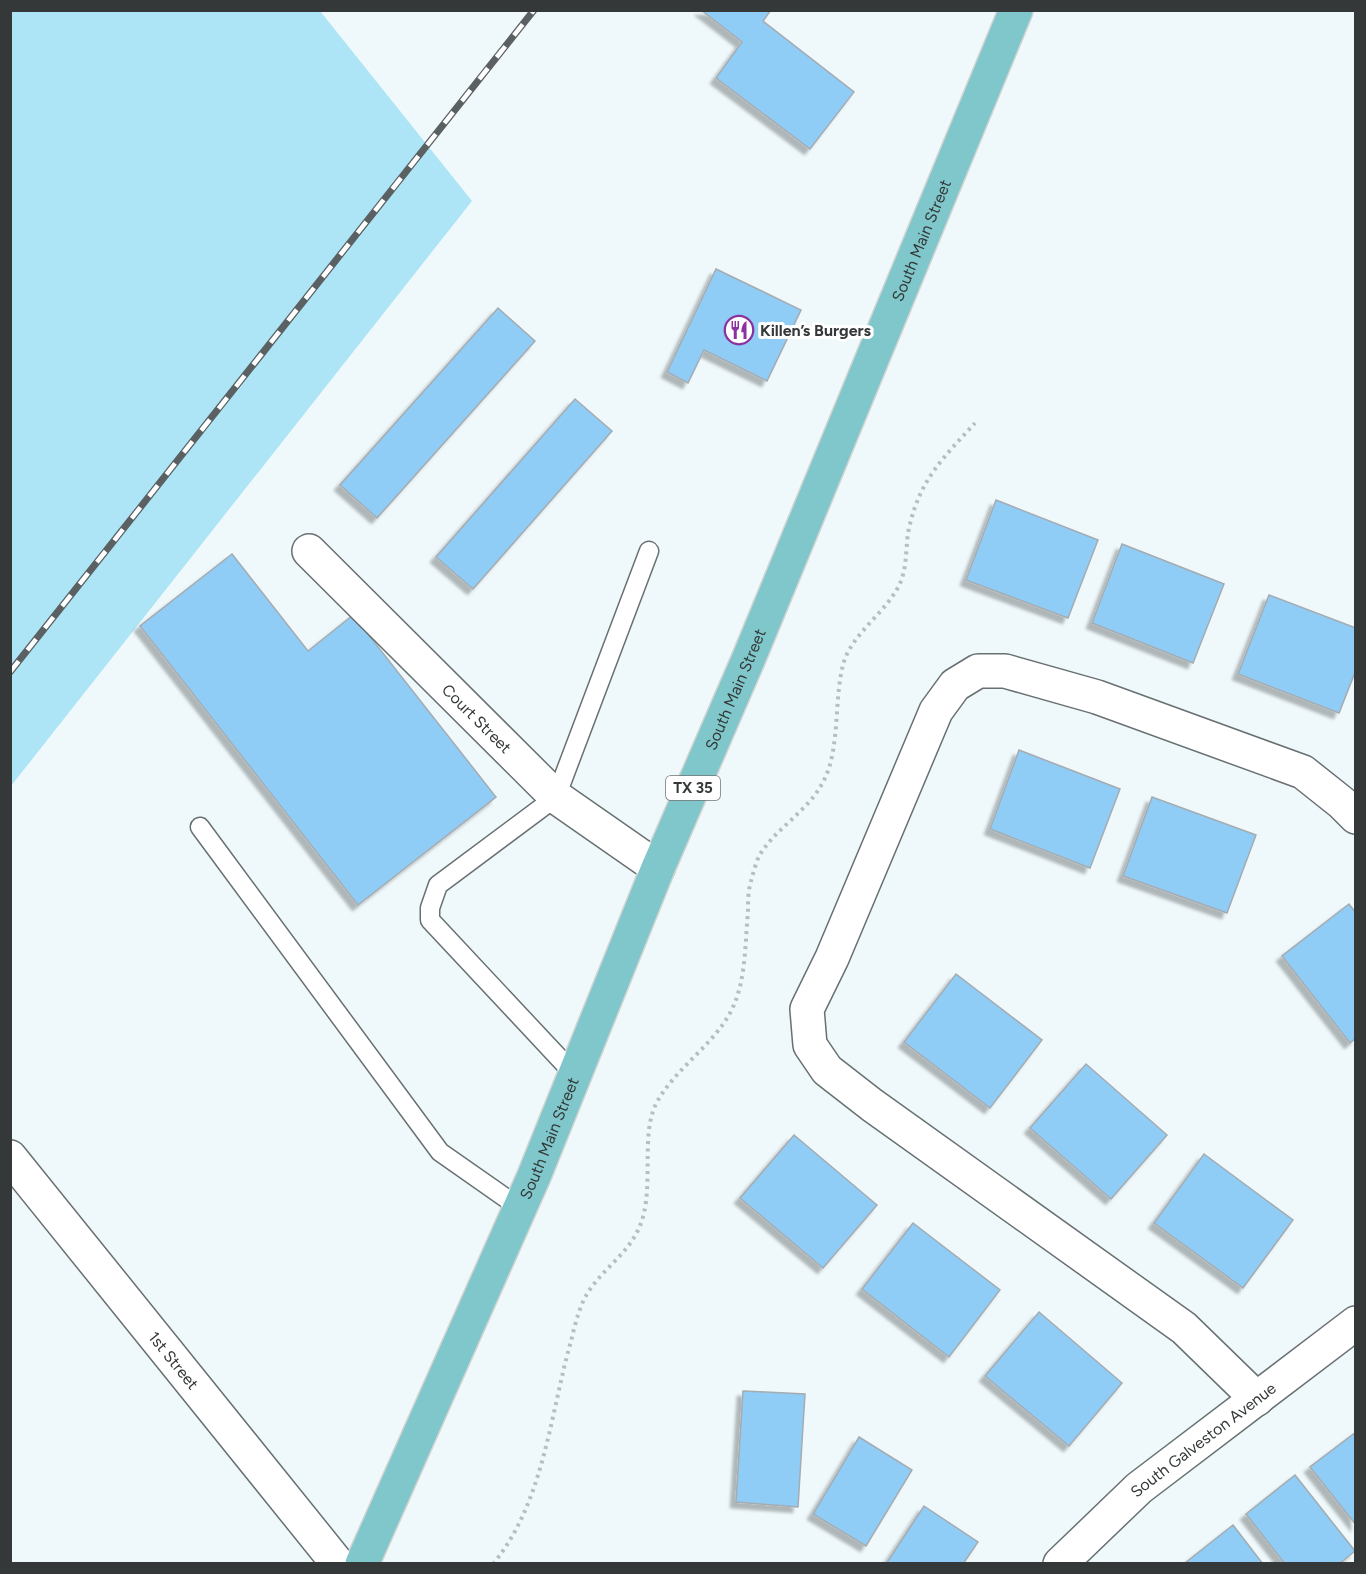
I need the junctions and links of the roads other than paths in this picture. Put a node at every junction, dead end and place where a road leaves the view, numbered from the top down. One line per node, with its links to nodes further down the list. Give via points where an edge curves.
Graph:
1 (1016, 10): 7 (main road, South Main Street / TX 35)
2 (309, 551): 4 (street, Court Street)
3 (649, 551): 4 (lane)
4 (556, 797): 7 (street, Court Street); 8 (lane, via 438,885 430,920)
5 (1356, 817): 12 (street, via 1303,772 1097,697 1005,671 978,671 955,685 936,711 807,1009 810,1045 827,1070 1184,1328)
6 (200, 827): 10 (lane, via 440,1152)
7 (658, 868): 8 (main road, South Main Street / TX 35)
8 (575, 1075): 10 (main road, South Main Street / TX 35)
9 (10, 1157): 13 (street, 1st Street)
10 (520, 1208): 14 (main road, South Main Street / TX 35)
11 (1356, 1323): 12 (street, South Galveston Avenue)
12 (1257, 1399): 15 (street, South Galveston Avenue, via 1139,1488)
13 (338, 1563)
14 (362, 1563)
15 (1059, 1563)

